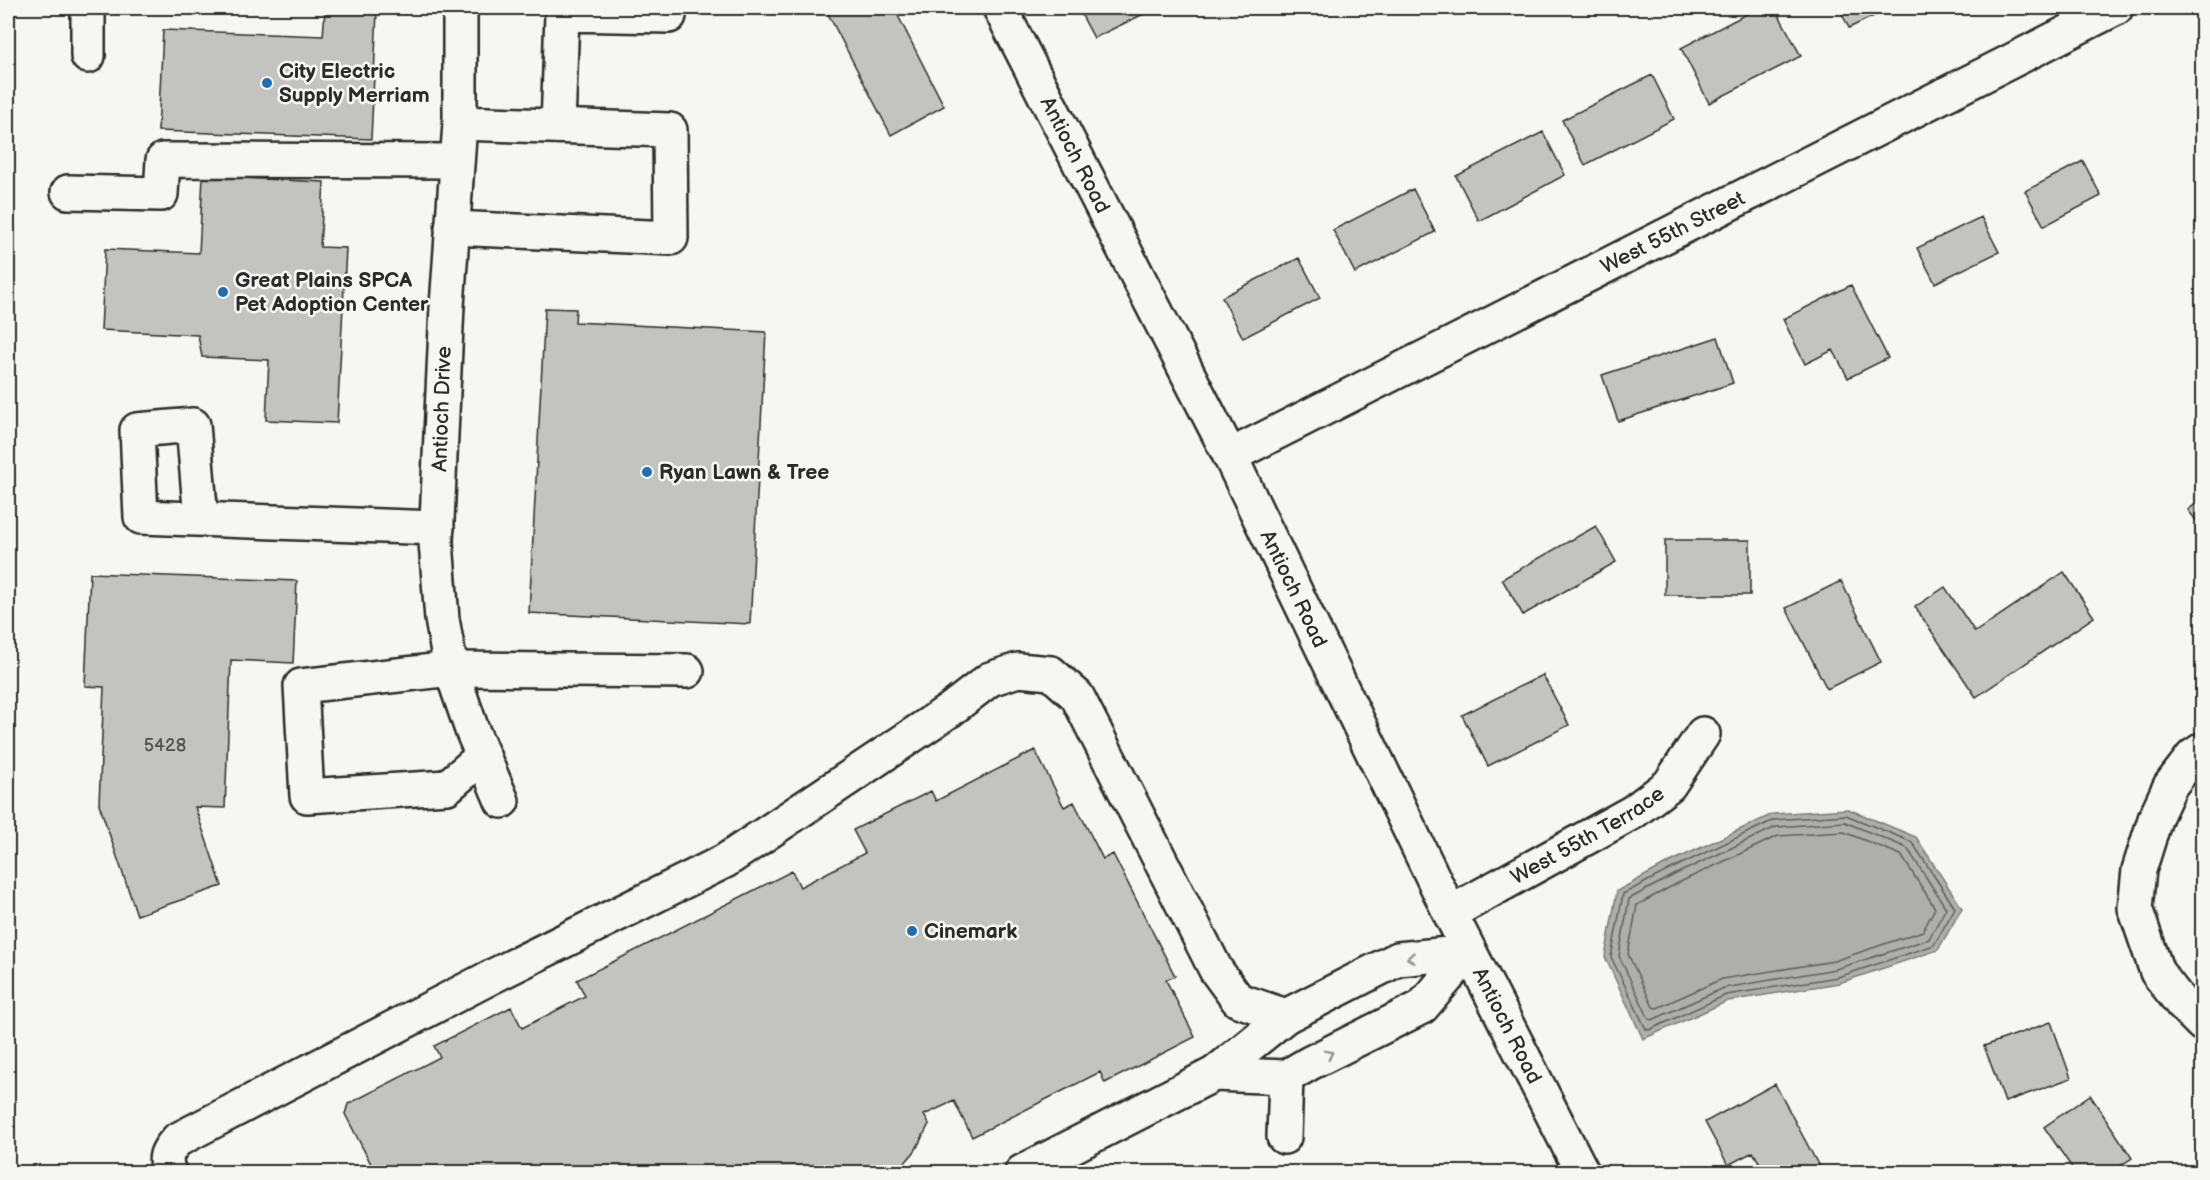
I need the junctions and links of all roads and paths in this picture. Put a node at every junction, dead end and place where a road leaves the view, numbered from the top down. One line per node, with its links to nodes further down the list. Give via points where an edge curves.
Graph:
1 (88, 8): 6 (street)
2 (460, 8): 7 (street, Antioch Drive)
3 (1000, 8): 12 (street, Antioch Road)
4 (2116, 8): 12 (street, West 55th Street)
5 (669, 16): 8 (street, via 562,14)
6 (88, 56)
7 (460, 123): 8 (street); 9 (street, Antioch Drive)
8 (558, 126): 11 (street, via 670,130 671,238)
9 (457, 161): 10 (street, via 163,160 161,194); 11 (street, Antioch Drive)
10 (68, 192)
11 (452, 228): 14 (street, Antioch Drive)
12 (1230, 456): 21 (street, Antioch Road)
13 (201, 519): 14 (street)
14 (437, 528): 15 (street, Antioch Drive, via 442,619)
15 (451, 669): 16 (street); 19 (street, Antioch Drive); 19 (street, via 301,686 307,796 447,787)
16 (687, 671)
17 (1703, 734): 21 (street, West 55th Terrace, via 1669,785 1633,812)
18 (2202, 750): 24 (street, via 2170,786 2156,816 2139,870 2135,908 2157,972)
19 (483, 756): 20 (street, Antioch Drive)
20 (502, 801)
21 (1450, 913): 22 (street, Antioch Road)
22 (1469, 952): 23 (street, one-way to 23, via 1398,959); 26 (street, one-way to 22, via 1422,1007); 30 (street, Antioch Road)
23 (1286, 1016): 25 (street); 28 (street, via 1238,1000 1216,970 1077,696 1051,673 1018,670 990,680 725,861 491,976 177,1140 167,1150 165,1164)
24 (2202, 1024)
25 (1214, 1074): 26 (street); 29 (street)
26 (1286, 1077): 27 (street)
27 (1284, 1137)
28 (169, 1173)
29 (1022, 1173)
30 (1582, 1173)

